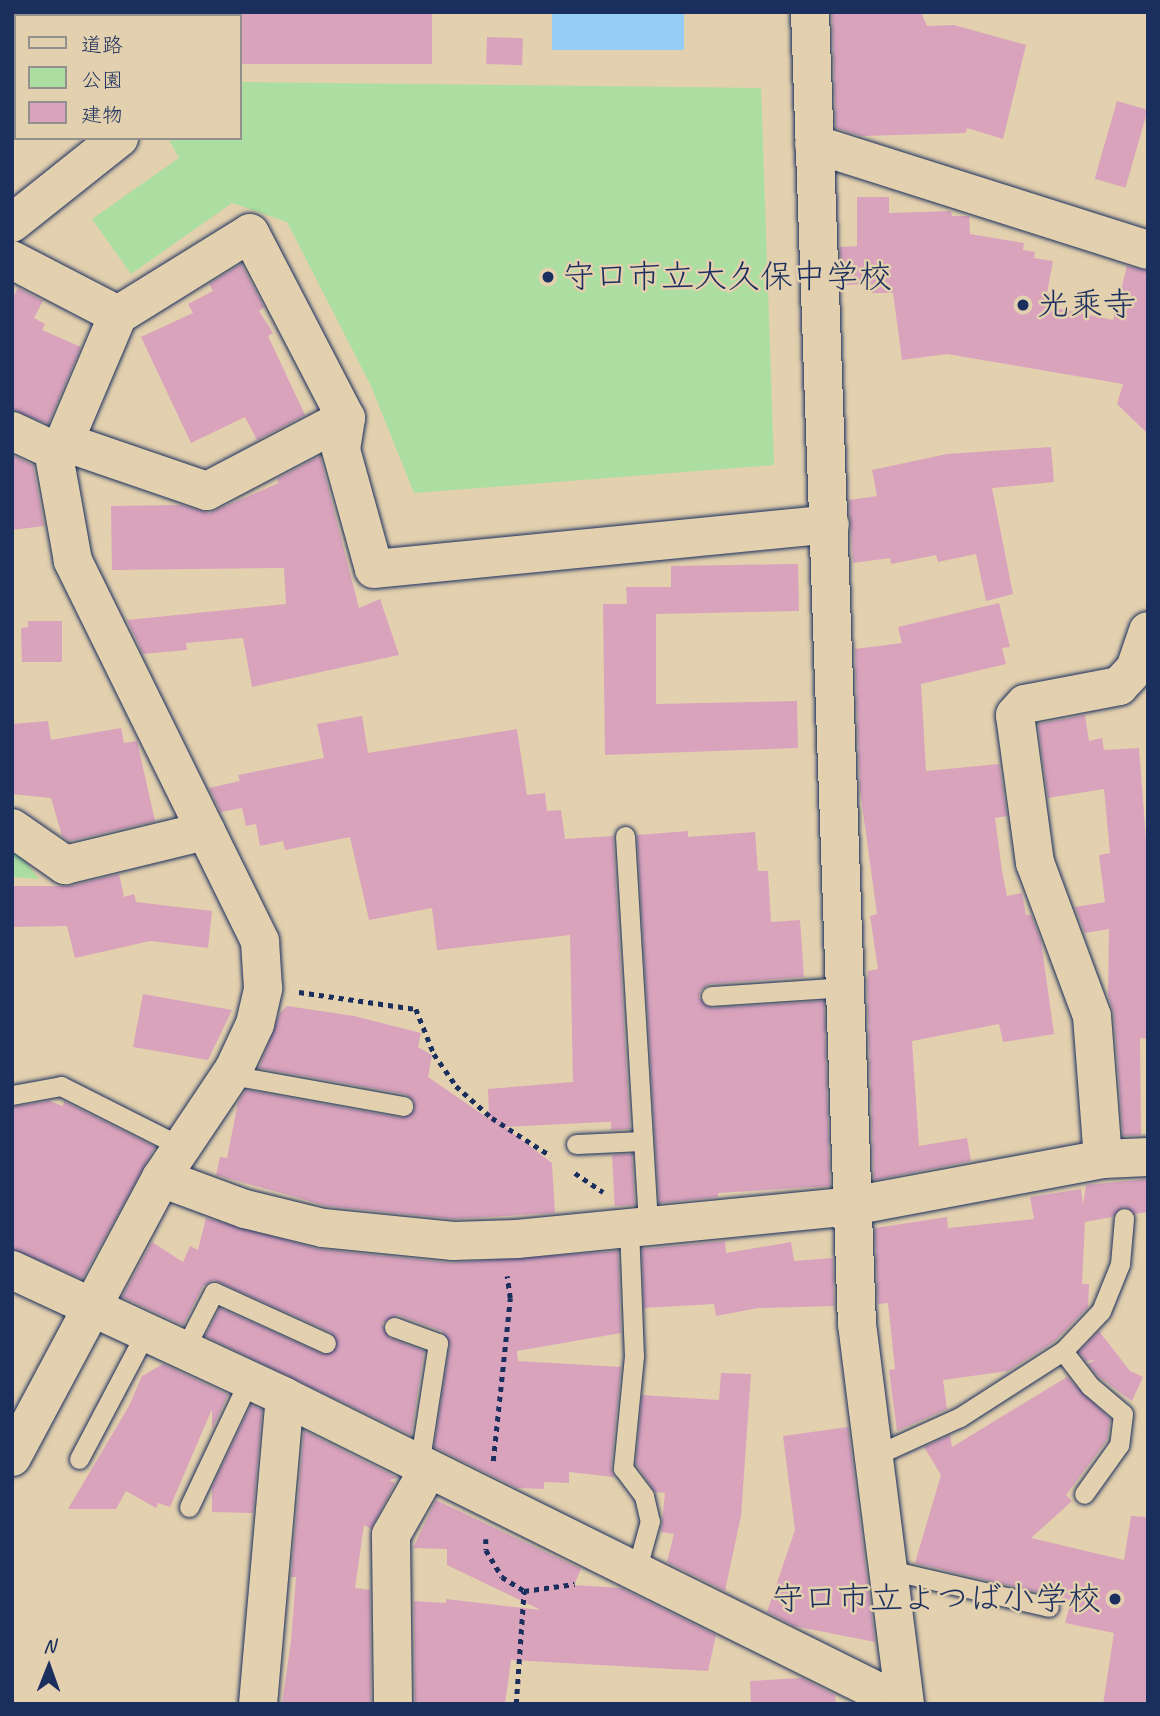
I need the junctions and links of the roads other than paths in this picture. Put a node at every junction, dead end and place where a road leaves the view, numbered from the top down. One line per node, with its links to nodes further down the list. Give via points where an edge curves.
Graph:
1 (810, 12): 3 (street)
2 (116, 140): 4 (street)
3 (814, 144): 5 (street); 11 (street)
4 (12, 223)
5 (1145, 238)
6 (12, 260): 7 (street)
7 (118, 315): 8 (street, via 250,233); 10 (street)
8 (345, 418): 10 (street, via 207,491); 11 (street, via 341,450 374,569)
9 (12, 431): 10 (street)
10 (59, 446): 14 (street, via 73,561)
11 (830, 524): 16 (street)
12 (1148, 631): 24 (street, via 1135,669 1119,686 1035,701 1015,715 1035,863 1092,1016)
13 (12, 828): 14 (street, via 65,865)
14 (206, 831): 18 (street, via 260,941 263,988 255,1024)
15 (625, 836): 21 (lane)
16 (845, 987): 17 (lane); 26 (street)
17 (711, 996)
18 (231, 1075): 20 (lane); 25 (street)
19 (12, 1096): 25 (lane, via 61,1086)
20 (402, 1106)
21 (643, 1142): 22 (lane); 28 (lane)
22 (576, 1144)
23 (1148, 1157): 24 (street)
24 (1103, 1159): 26 (street)
25 (172, 1162): 28 (street, via 245,1209 395,1239 508,1240); 30 (street)
26 (852, 1206): 28 (street); 38 (street, via 857,1324)
27 (1124, 1218): 35 (lane, via 1120,1264 1101,1311)
28 (638, 1226): 44 (lane, via 634,1356 623,1468 644,1496 650,1521)
29 (12, 1270): 30 (street)
30 (93, 1307): 32 (street); 39 (street)
31 (394, 1327): 41 (lane, via 438,1343)
32 (146, 1332): 34 (street); 40 (lane)
33 (326, 1343): 34 (lane, via 214,1292)
34 (184, 1350): 36 (street)
35 (1063, 1351): 38 (lane, via 960,1417); 42 (lane, via 1090,1386 1123,1414 1119,1444)
36 (248, 1380): 37 (street); 43 (lane)
37 (285, 1397): 41 (street); 47 (street)
38 (874, 1456): 45 (street)
39 (12, 1457)
40 (79, 1458)
41 (423, 1468): 44 (street); 48 (street, via 391,1535)
42 (1084, 1494)
43 (189, 1507)
44 (628, 1568): 49 (street)
45 (889, 1570): 46 (lane); 49 (street)
46 (1049, 1607)
47 (258, 1704)
48 (393, 1704)
49 (904, 1704)

